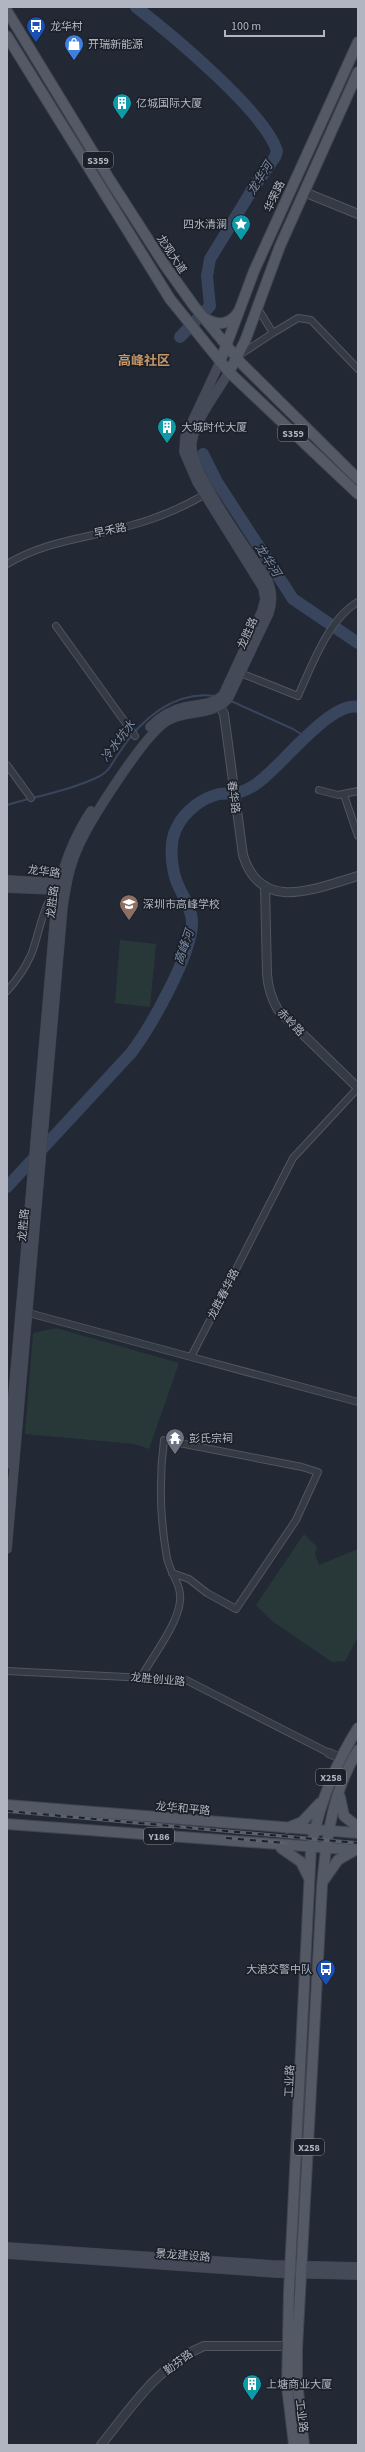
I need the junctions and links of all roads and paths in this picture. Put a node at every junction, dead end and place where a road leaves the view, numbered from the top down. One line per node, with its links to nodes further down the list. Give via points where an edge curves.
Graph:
1 (7, 10): 11 (main road, 龙观大道 / S359, via 164,264 201,315)
2 (7, 36): 15 (main road, S359, via 147,264 183,316)
3 (358, 42): 7 (main road, 华荣路)
4 (358, 72): 5 (main road)
5 (304, 192): 6 (street); 8 (main road)
6 (358, 214)
7 (254, 271): 8 (main road); 10 (main road, 华荣路)
8 (267, 277): 9 (main road)
9 (256, 307): 12 (street); 14 (main road, via 247,337)
10 (240, 309): 11 (main road, via 235,317 224,323); 13 (main road, 华荣路)
11 (210, 323): 13 (main road, 龙观大道 / S359)
12 (273, 333): 14 (street); 16 (street, via 298,318 311,320)
13 (227, 346): 14 (main road, 龙观大道 / S359); 15 (main road, 华荣路)
14 (237, 357): 17 (main road); 18 (main road, 龙观大道 / S359)
15 (220, 362): 17 (main road, S359); 19 (main road, 龙胜路, via 184,442 187,462)
16 (358, 369)
17 (229, 372): 19 (main road, 龙胜路, via 197,427 191,444 196,466); 20 (main road, S359)
18 (358, 479)
19 (208, 493): 21 (street, 早禾路, via 148,520 43,546); 24 (main road, 龙胜路, via 266,579 272,594 269,612)
20 (358, 494)
21 (7, 564)
22 (358, 602): 24 (street, via 340,620 320,647 298,696)
23 (56, 626): 26 (street)
24 (238, 673): 25 (main road, 龙胜路)
25 (223, 699): 35 (main road, 龙胜路, via 159,726 87,828); 36 (street, 春华路, via 233,789 246,866 250,874)
26 (134, 733)
27 (7, 765): 31 (street)
28 (319, 790): 30 (street, via 333,795)
29 (358, 791): 30 (street)
30 (344, 795): 32 (street)
31 (31, 798)
32 (358, 836)
33 (358, 876): 36 (street, via 300,892 286,893)
34 (7, 880): 35 (main road, 龙华路)
35 (61, 887): 37 (main road, 龙华路); 38 (street, via 50,898 24,969); 40 (main road, 龙胜路, via 34,1149); 40 (main road, 龙胜路, via 43,1140)
36 (265, 887): 39 (street, 赤岭路, via 267,980 272,1001 278,1010)
37 (7, 888)
38 (7, 991)
39 (358, 1088): 41 (street, 龙胜春华路, via 293,1158)
40 (23, 1311): 41 (street); 43 (main road, 龙胜路)
41 (191, 1357): 42 (street)
42 (358, 1402)
43 (12, 1424): 44 (main road, 龙胜路); 45 (main road, 龙胜路)
44 (7, 1464)
45 (7, 1549)
46 (172, 1573): 46 (street, via 189,1579 206,1593 236,1609 296,1520 318,1472 164,1440 161,1493 167,1558); 48 (street, via 180,1591 179,1608)
47 (7, 1671): 48 (street, 龙胜创业路)
48 (141, 1676): 51 (street, 龙胜创业路, via 188,1680)
49 (358, 1728): 52 (main road, 工业路 / X258)
50 (358, 1750): 53 (main road, 工业路 / X258)
51 (329, 1753): 52 (street, 龙胜创业路)
52 (340, 1758): 54 (main road, 工业路 / X258)
53 (341, 1787): 57 (main road, via 341,1810 344,1816); 60 (main road, 工业路 / X258)
54 (324, 1796): 58 (main road, via 302,1822 291,1828); 59 (main road, 工业路 / X258)
55 (7, 1805): 58 (main road, 龙华和平路 / Y186)
56 (7, 1824): 62 (main road, Y186)
57 (358, 1827)
58 (283, 1828): 59 (main road, 龙华和平路 / Y186)
59 (314, 1831): 60 (main road, 龙华和平路 / Y186); 63 (main road, 工业路 / X258)
60 (328, 1832): 61 (main road, 龙华和平路 / Y186); 64 (main road, 工业路 / X258)
61 (358, 1833)
62 (276, 1845): 63 (main road, Y186); 66 (main road, via 301,1862)
63 (311, 1848): 64 (main road, Y186); 66 (main road, 工业路 / X258)
64 (326, 1848): 65 (main road, Y186); 67 (main road, 工业路 / X258)
65 (357, 1850): 67 (main road, via 337,1861 328,1872)
66 (309, 1881): 71 (main road, 工业路 / X258)
67 (322, 1886): 72 (main road, 工业路 / X258)
68 (7, 2247): 71 (main road, 景龙建设路)
69 (7, 2254): 71 (main road, 景龙建设路)
70 (358, 2267): 72 (main road, 景龙建设路)
71 (290, 2270): 72 (main road, 景龙建设路); 74 (main road, 工业路 / X258)
72 (302, 2270): 73 (main road, 景龙建设路); 77 (main road, 工业路 / X258, via 297,2381)
73 (358, 2276)
74 (288, 2346): 75 (street, 勤芬路, via 204,2346 192,2350 169,2367 146,2390); 76 (main road, 工业路 / X258, via 288,2408)
75 (101, 2445)
76 (294, 2445)
77 (304, 2445)

